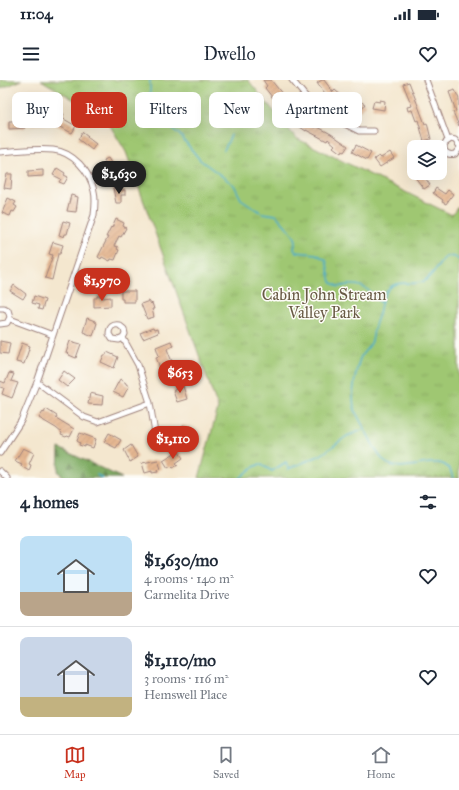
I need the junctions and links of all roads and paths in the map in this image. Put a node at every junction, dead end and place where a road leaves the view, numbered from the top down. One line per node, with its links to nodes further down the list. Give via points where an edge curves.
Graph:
1 (292, 80): 3 (street, via 312,104 331,117 359,131)
2 (426, 80): 4 (street)
3 (374, 131)
4 (448, 140): 5 (street, via 455,140); 6 (street, via 444,146 448,154 455,154)
5 (459, 145)
6 (459, 149)
7 (0, 152): 11 (street, via 54,150 75,160 91,180 94,216)
8 (0, 308): 9 (street, via 8,310)
9 (10, 319): 10 (street, via 5,324); 11 (street)
10 (0, 324)
11 (53, 335): 13 (street)
12 (123, 338): 14 (street, via 138,365)
13 (37, 382): 14 (street, via 84,418 98,422); 16 (street, via 21,421)
14 (150, 403): 15 (street)
15 (156, 439)
16 (0, 454)
17 (0, 471): 18 (street)
18 (7, 478)

